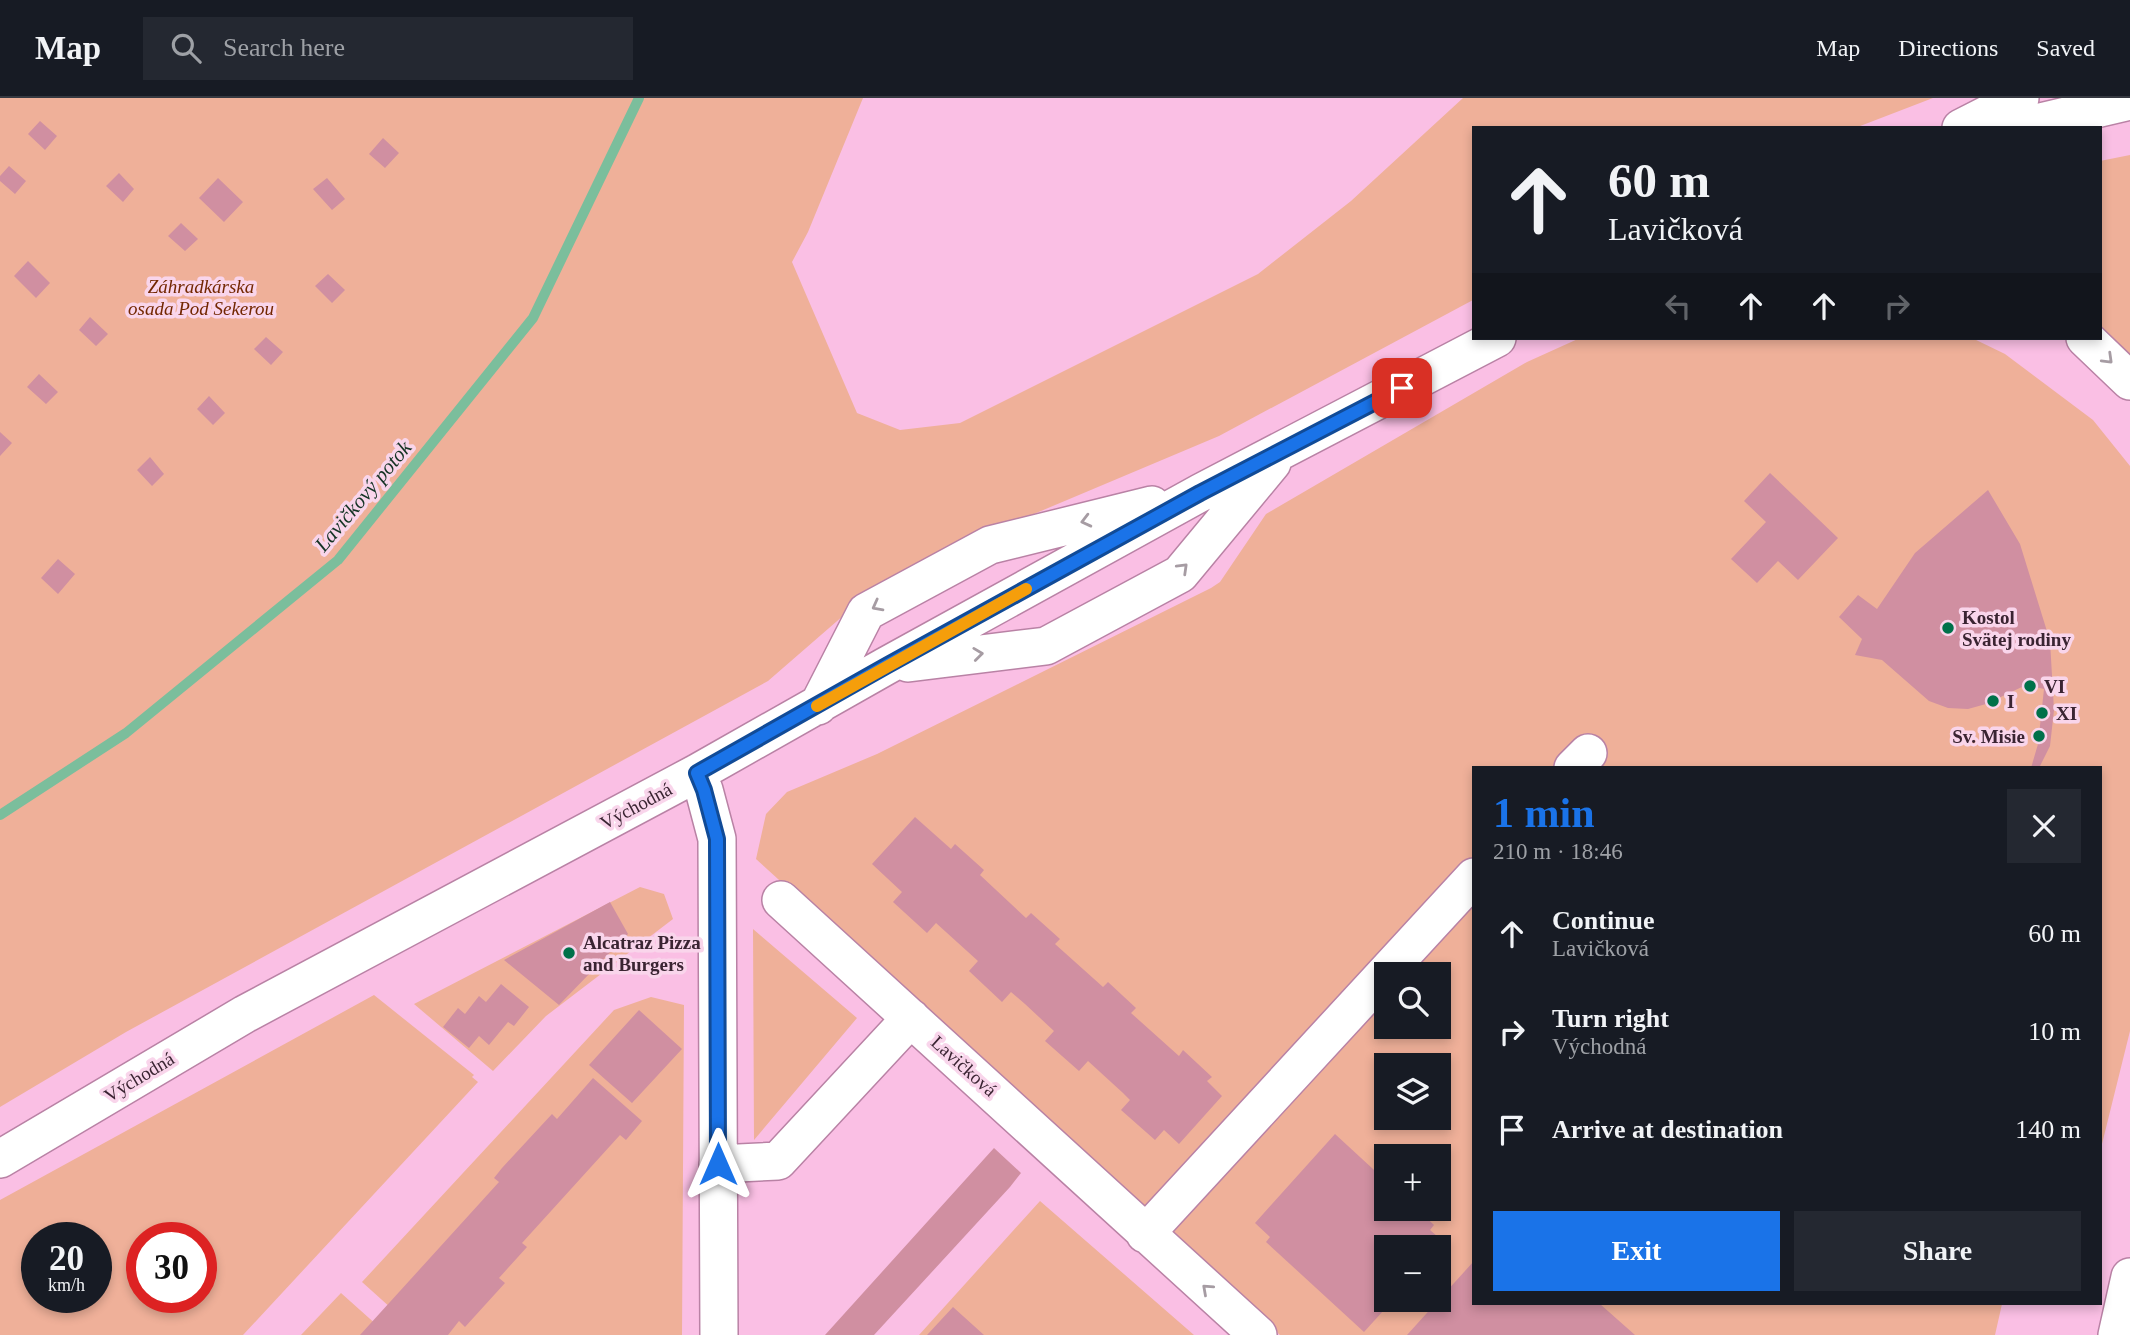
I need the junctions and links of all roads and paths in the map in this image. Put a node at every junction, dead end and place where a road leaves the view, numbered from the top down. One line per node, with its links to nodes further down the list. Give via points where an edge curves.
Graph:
1 (2020, 98): 3 (street)
2 (2130, 101): 4 (street)
3 (1965, 126)
4 (2024, 126)
5 (1493, 340): 8 (street, Východná)
6 (2087, 340): 7 (street, one-way to 7)
7 (2130, 381)
8 (1283, 450): 9 (street, Východná); 10 (street, one-way to 8, via 1046,646 1180,574)
9 (1200, 493): 10 (street, Východná); 11 (street, one-way to 11, via 990,545 866,612)
10 (886, 666): 11 (street, Východná)
11 (818, 706): 12 (street, Východná)
12 (697, 773): 16 (street, Východná, via 245,1014); 17 (street, via 717,839)
13 (1472, 879): 18 (street)
14 (781, 900): 15 (street, Lavičková)
15 (911, 1018): 17 (street, via 778,1161); 18 (street, Lavičková)
16 (0, 1159)
17 (718, 1164): 20 (street)
18 (1145, 1234): 21 (street, Lavičková, one-way to 18)
19 (2130, 1277): 22 (street)
20 (719, 1335)
21 (1258, 1335)
22 (2117, 1335)

